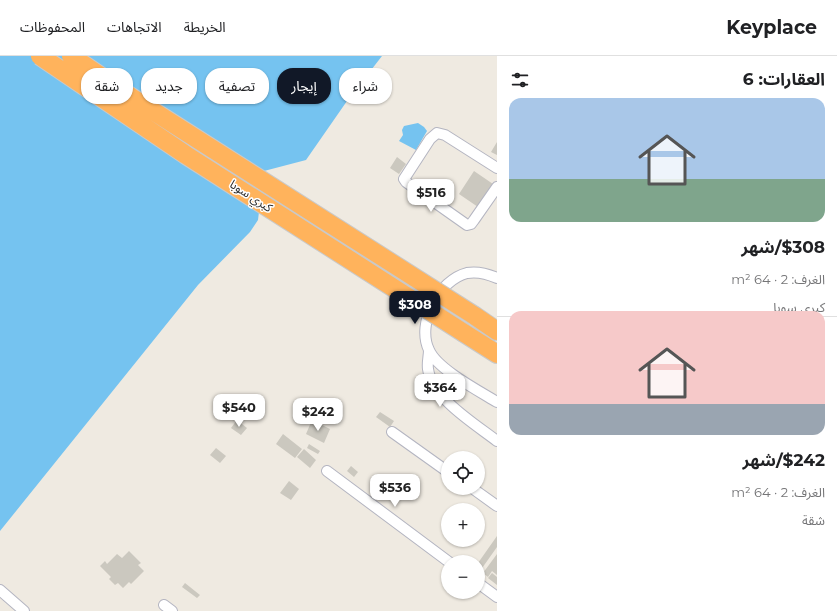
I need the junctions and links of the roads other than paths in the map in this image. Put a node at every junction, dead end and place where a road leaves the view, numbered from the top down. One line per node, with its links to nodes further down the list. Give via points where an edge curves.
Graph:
1 (40, 56): 8 (highway, كبري سوبا, bridge, via 186,155)
2 (71, 56): 6 (highway, كبري سوبا, bridge)
3 (497, 168): 4 (street, via 445,135 437,133 404,179 467,225 471,224)
4 (497, 187)
5 (497, 278): 7 (street, via 488,274 467,273 447,284 433,303 428,317 425,331)
6 (497, 331)
7 (429, 350): 9 (street, via 444,368); 11 (street, via 428,369 434,385 458,410)
8 (497, 354)
9 (497, 402)
10 (392, 432): 12 (street)
11 (497, 440)
12 (441, 467)
13 (327, 472): 16 (street)
14 (482, 495): 15 (street)
15 (497, 506)
16 (441, 555)
17 (485, 588): 19 (street)
18 (0, 590): 20 (street)
19 (497, 597)
20 (24, 611)

